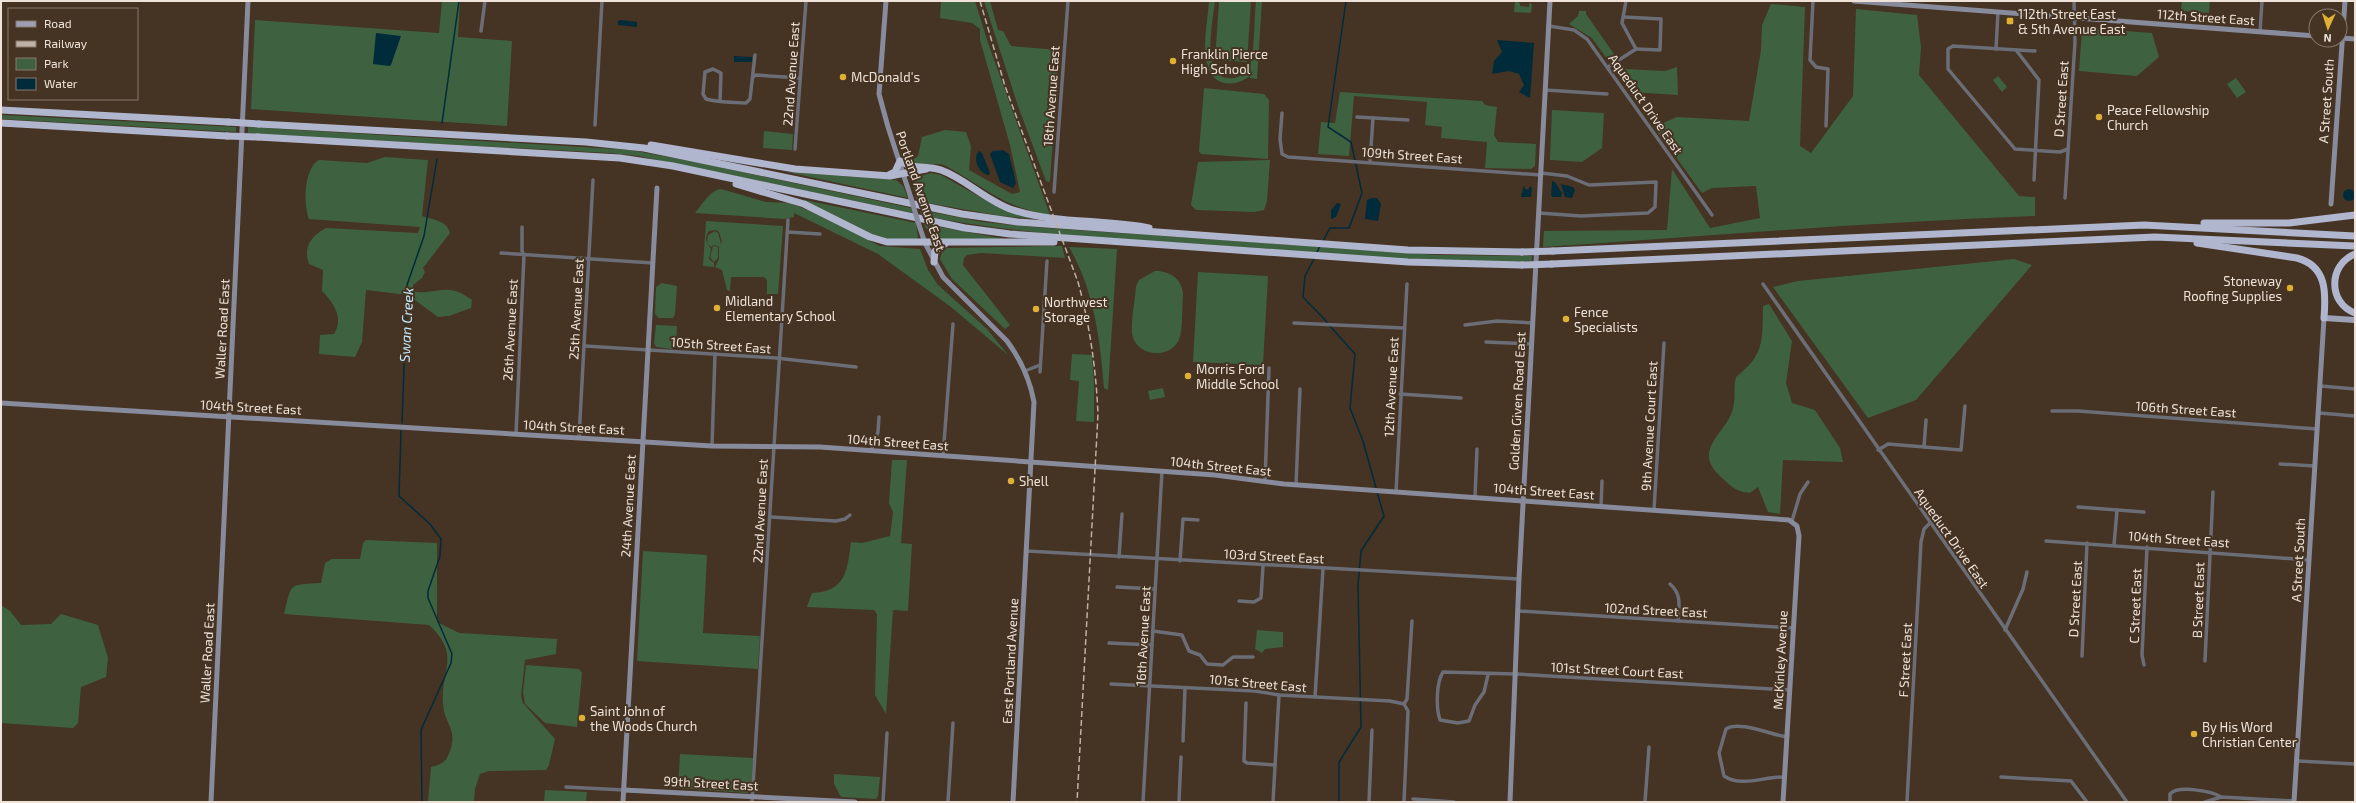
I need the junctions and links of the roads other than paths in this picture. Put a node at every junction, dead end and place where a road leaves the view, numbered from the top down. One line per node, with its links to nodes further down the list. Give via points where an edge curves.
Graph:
1 (248, 1): 111 (street, Waller Road East)
2 (485, 1): 18 (street)
3 (602, 1): 39 (street)
4 (806, 1): 29 (street, 22nd Avenue East)
5 (886, 1): 45 (street, Portland Avenue East, via 880,94)
6 (1068, 1): 55 (street, 18th Avenue East)
7 (1550, 1): 17 (street, Golden Given Road East)
8 (1626, 1): 15 (street)
9 (1813, 1): 40 (street, via 1810,60 1815,67 1828,69)
10 (1854, 1): 13 (street, 112th Street East)
11 (2074, 1): 16 (street, D Street East)
12 (2262, 1): 19 (street)
13 (1871, 2): 14 (street, 112th Street East)
14 (1998, 12): 16 (street, 112th Street East); 23 (street)
15 (1624, 16): 22 (street, via 1622,23); 22 (street, via 1661,19 1660,50)
16 (2074, 18): 19 (street, 112th Street East); 43 (street, D Street East, via 2075,42)
17 (1549, 26): 27 (street, Aqueduct Drive East, via 1567,28 1584,36); 30 (street, Golden Given Road East)
18 (481, 32)
19 (2260, 32): 20 (street, 112th Street East)
20 (2308, 35)
21 (2340, 48): 57 (street, A Street South)
22 (1636, 49): 27 (street)
23 (1996, 49): 24 (street); 44 (street, via 1953,46 1948,49 1949,72 2011,146)
24 (2016, 50): 25 (street); 44 (street, via 2039,80)
25 (2035, 52)
26 (755, 55): 28 (street)
27 (1608, 67): 59 (street, Aqueduct Drive East)
28 (753, 77): 29 (street, via 756,75); 32 (street, via 750,99 746,103)
29 (800, 78): 42 (street, 22nd Avenue East)
30 (1545, 90): 31 (street); 49 (street, Golden Given Road East)
31 (1607, 94)
32 (720, 101): 32 (street, via 704,97 704,74 707,70 713,69 721,73)
33 (1, 110): 41 (highway, bridge)
34 (1282, 113): 46 (street, 109th Street East, via 1282,154 1288,157)
35 (1357, 117): 36 (street)
36 (1373, 118): 37 (street); 46 (street)
37 (1408, 120)
38 (1, 123): 47 (highway, bridge, via 606,156)
39 (595, 125)
40 (1826, 126)
41 (609, 143): 51 (highway, via 650,144 768,166); 66 (highway, via 977,217)
42 (795, 149)
43 (2068, 149): 44 (street, via 2060,152); 56 (street, D Street East)
44 (2035, 151): 53 (street)
45 (900, 161): 48 (highway, via 913,168); 50 (street, Portland Avenue East); 51 (highway, via 893,174)
46 (1370, 162): 49 (street, 109th Street East)
47 (673, 166): 69 (highway, via 804,204 876,239 900,244); 71 (highway, via 966,228 1010,234)
48 (926, 169): 50 (highway); 66 (highway, via 946,173 994,202 1014,210 1048,217 1135,225)
49 (1541, 174): 58 (street, Golden Given Road East); 58 (street, 109th Street East, via 1567,176 1589,186 1656,182 1655,207 1648,213 1581,216)
50 (904, 175): 51 (highway); 69 (street, Portland Avenue East, bridge)
51 (878, 176)
52 (593, 180): 76 (street, 25th Avenue East)
53 (2034, 180)
54 (657, 188): 79 (street, 24th Avenue East)
55 (1054, 192)
56 (2065, 198)
57 (2331, 204)
58 (1539, 213): 86 (street, Golden Given Road East)
59 (1712, 215)
60 (2355, 215): 62 (highway, via 2289,223)
61 (788, 220): 64 (street, 22nd Avenue East)
62 (2144, 225): 66 (highway, bridge, via 1522,252 1408,250); 67 (highway)
63 (522, 227): 75 (street, 26th Avenue East)
64 (788, 232): 65 (street); 96 (street, 22nd Avenue East)
65 (820, 234)
66 (1174, 234)
67 (2355, 236)
68 (2155, 237): 71 (highway, bridge, via 1522,265 1440,264); 72 (highway); 83 (highway, via 2305,261 2316,270 2324,284)
69 (925, 243): 70 (highway); 78 (street, Portland Avenue East)
70 (952, 243): 71 (highway, via 1037,241); 78 (highway, via 937,248)
71 (1174, 246)
72 (2355, 246)
73 (502, 253): 75 (street)
74 (2355, 254): 82 (highway, via 2342,264 2334,283 2336,296 2341,305)
75 (524, 255): 76 (street); 116 (street, 26th Avenue East)
76 (588, 259): 79 (street); 93 (street, 25th Avenue East)
77 (1047, 260): 97 (street)
78 (934, 262): 100 (street, Portland Avenue East, via 954,290 1007,341)
79 (653, 263): 94 (street, 24th Avenue East)
80 (1407, 284): 89 (street, 12th Avenue East)
81 (1763, 284): 123 (street, Aqueduct Drive East)
82 (2355, 313)
83 (2324, 318): 84 (main road); 102 (street, A Street South)
84 (2355, 320)
85 (1294, 323): 89 (street)
86 (1533, 323): 88 (street, via 1497,321); 92 (street, Golden Given Road East)
87 (953, 324): 125 (street)
88 (1465, 325)
89 (1403, 328): 105 (street, 12th Avenue East)
90 (1486, 342): 92 (street)
91 (1664, 343): 140 (street, 9th Avenue Court East)
92 (1532, 344): 137 (street, Golden Given Road East)
93 (585, 346): 94 (street, 105th Street East); 117 (street, 25th Avenue East)
94 (647, 350): 95 (street, 105th Street East); 118 (street, 24th Avenue East)
95 (715, 354): 96 (street, 105th Street East); 119 (street)
96 (779, 359): 98 (street, 105th Street East); 120 (street, 22nd Avenue East)
97 (1040, 365): 100 (street); 101 (street)
98 (856, 366)
99 (1269, 368): 131 (street)
100 (1025, 371): 126 (street, Portland Avenue East, via 1035,411)
101 (1040, 372)
102 (2321, 386): 104 (street); 110 (street, A Street South)
103 (1300, 389): 133 (street)
104 (2355, 389)
105 (1400, 394): 106 (street); 134 (street, 12th Avenue East)
106 (1461, 398)
107 (1, 403): 111 (street, 104th Street East)
108 (1965, 406): 121 (street, via 1961,450)
109 (2052, 411): 115 (street, 106th Street East)
110 (2319, 413): 112 (street); 115 (street, A Street South)
111 (228, 416): 116 (street, 104th Street East); 207 (street, Waller Road East)
112 (2355, 416)
113 (879, 417): 124 (street, via 878,432)
114 (1926, 420): 121 (street)
115 (2317, 429): 128 (street, A Street South)
116 (516, 434): 117 (street, 104th Street East)
117 (579, 438): 118 (street, 104th Street East)
118 (642, 442): 119 (street, 104th Street East); 203 (street, 24th Avenue East)
119 (712, 446): 120 (street, 104th Street East)
120 (774, 446): 124 (street, 104th Street East); 145 (street, 22nd Avenue East)
121 (1924, 447): 123 (street, via 1888,444)
122 (1477, 449): 136 (street)
123 (1878, 450): 149 (street, Aqueduct Drive East)
124 (871, 451): 125 (street, 104th Street East)
125 (944, 456): 126 (street, 104th Street East)
126 (1032, 462): 129 (street, 104th Street East); 148 (street, Portland Avenue East)
127 (2280, 464): 128 (street)
128 (2315, 466): 158 (street, A Street South)
129 (1162, 471): 131 (street, 104th Street East); 157 (street, 16th Avenue East)
130 (1602, 480): 138 (street)
131 (1265, 481): 133 (street, 104th Street East)
132 (1808, 482): 147 (street, via 1800,494)
133 (1296, 485): 134 (street, 104th Street East)
134 (1396, 492): 136 (street, 104th Street East)
135 (2213, 492): 155 (street, B Street East)
136 (1475, 497): 137 (street, 104th Street East)
137 (1523, 501): 138 (street, 104th Street East); 163 (street, Golden Given Road East)
138 (1601, 507): 140 (street, 104th Street East)
139 (2078, 507): 141 (street)
140 (1654, 510): 147 (street, 104th Street East)
141 (2117, 510): 142 (street); 152 (street)
142 (2144, 512)
143 (1122, 514): 156 (street)
144 (850, 515): 145 (street, via 836,521)
145 (770, 517): 205 (street, 22nd Avenue East)
146 (1198, 520): 159 (street, via 1183,520)
147 (1792, 521): 171 (street, McKinley Avenue, via 1799,533)
148 (1029, 522): 154 (street, East Portland Avenue)
149 (1930, 522): 172 (street, Aqueduct Drive East); 223 (street, F Street East, via 1924,529 1921,542)
150 (2046, 541): 151 (street, 104th Street East)
151 (2087, 543): 152 (street, 104th Street East); 176 (street, D Street East)
152 (2114, 545): 153 (street, 104th Street East)
153 (2147, 547): 155 (street, 104th Street East); 179 (street, C Street East, via 2142,655)
154 (1027, 551): 156 (street, 103rd Street East); 212 (street, East Portland Avenue)
155 (2210, 552): 158 (street, 104th Street East); 178 (street, B Street East)
156 (1119, 558): 157 (street, 103rd Street East)
157 (1156, 560): 159 (street, 103rd Street East); 166 (street, 16th Avenue East)
158 (2309, 560): 197 (street, A Street South)
159 (1180, 561): 160 (street, 103rd Street East)
160 (1262, 566): 161 (street, 103rd Street East); 167 (street, via 1262,593 1259,600)
161 (1323, 569): 163 (street, 103rd Street East); 187 (street)
162 (2027, 572): 172 (street, via 2023,589)
163 (1519, 579): 168 (street, Golden Given Road East)
164 (1670, 584): 170 (street, via 1679,597)
165 (1117, 587): 166 (street)
166 (1155, 589): 173 (street, 16th Avenue East)
167 (1240, 601)
168 (1518, 612): 170 (street, 102nd Street East); 180 (street, Golden Given Road East)
169 (1412, 621): 189 (street, via 1407,698)
170 (1678, 621): 171 (street, 102nd Street East)
171 (1793, 628): 185 (street, McKinley Avenue)
172 (2005, 630): 225 (street, Aqueduct Drive East)
173 (1153, 631): 175 (street, 16th Avenue East); 177 (street, via 1182,635 1189,650 1200,655 1207,664 1223,665 1233,657)
174 (1109, 643): 175 (street)
175 (1152, 645): 183 (street, 16th Avenue East)
176 (2082, 656)
177 (1253, 657)
178 (2205, 661)
179 (2144, 665)
180 (1516, 674): 181 (street, 101st Street Court East); 185 (street, 101st Street Court East); 220 (street, Golden Given Road East)
181 (1488, 675): 181 (street, 101st Street Court East, via 1484,692 1475,705 1469,721 1458,723 1440,720 1440,680 1443,672)
182 (1111, 684): 183 (street, 101st Street East)
183 (1150, 686): 184 (street, 101st Street East); 213 (street, 16th Avenue East)
184 (1185, 688): 186 (street, 101st Street East, via 1256,691); 194 (street)
185 (1790, 690): 193 (street, McKinley Avenue)
186 (1279, 695): 187 (street, 101st Street East); 199 (street)
187 (1315, 697): 189 (street, 101st Street East)
188 (1246, 703): 199 (street, via 1244,761)
189 (1404, 704): 217 (street, via 1408,711)
190 (953, 723): 211 (street)
191 (1372, 730): 216 (street)
192 (887, 733): 210 (street)
193 (1787, 737): 200 (street, McKinley Avenue); 200 (street, via 1767,734 1748,727 1729,727 1726,729 1719,753 1724,776 1732,780)
194 (1182, 741)
195 (1649, 747): 221 (street)
196 (1181, 757): 214 (street)
197 (2298, 761): 198 (street); 228 (street, A Street South)
198 (2355, 764)
199 (1275, 765): 215 (street)
200 (1785, 777): 222 (street, McKinley Avenue)
201 (2000, 777): 224 (street, via 2071,781)
202 (566, 787): 203 (street, 99th Street East)
203 (624, 790): 205 (street, 99th Street East); 208 (street, 24th Avenue East)
204 (2221, 798): 226 (street, via 2209,792 2178,790 2170,794); 227 (street); 228 (street)
205 (752, 799): 209 (street, 99th Street East)
206 (1412, 799): 218 (street)
207 (211, 802)
208 (623, 802)
209 (855, 802)
210 (883, 802)
211 (948, 802)
212 (1013, 802)
213 (1143, 802)
214 (1179, 802)
215 (1273, 802)
216 (1369, 802)
217 (1404, 802)
218 (1438, 802): 219 (street)
219 (1454, 802)
220 (1510, 802)
221 (1645, 802)
222 (1783, 802)
223 (1907, 802)
224 (2087, 802)
225 (2127, 802)
226 (2170, 802)
227 (2205, 802)
228 (2294, 802)

